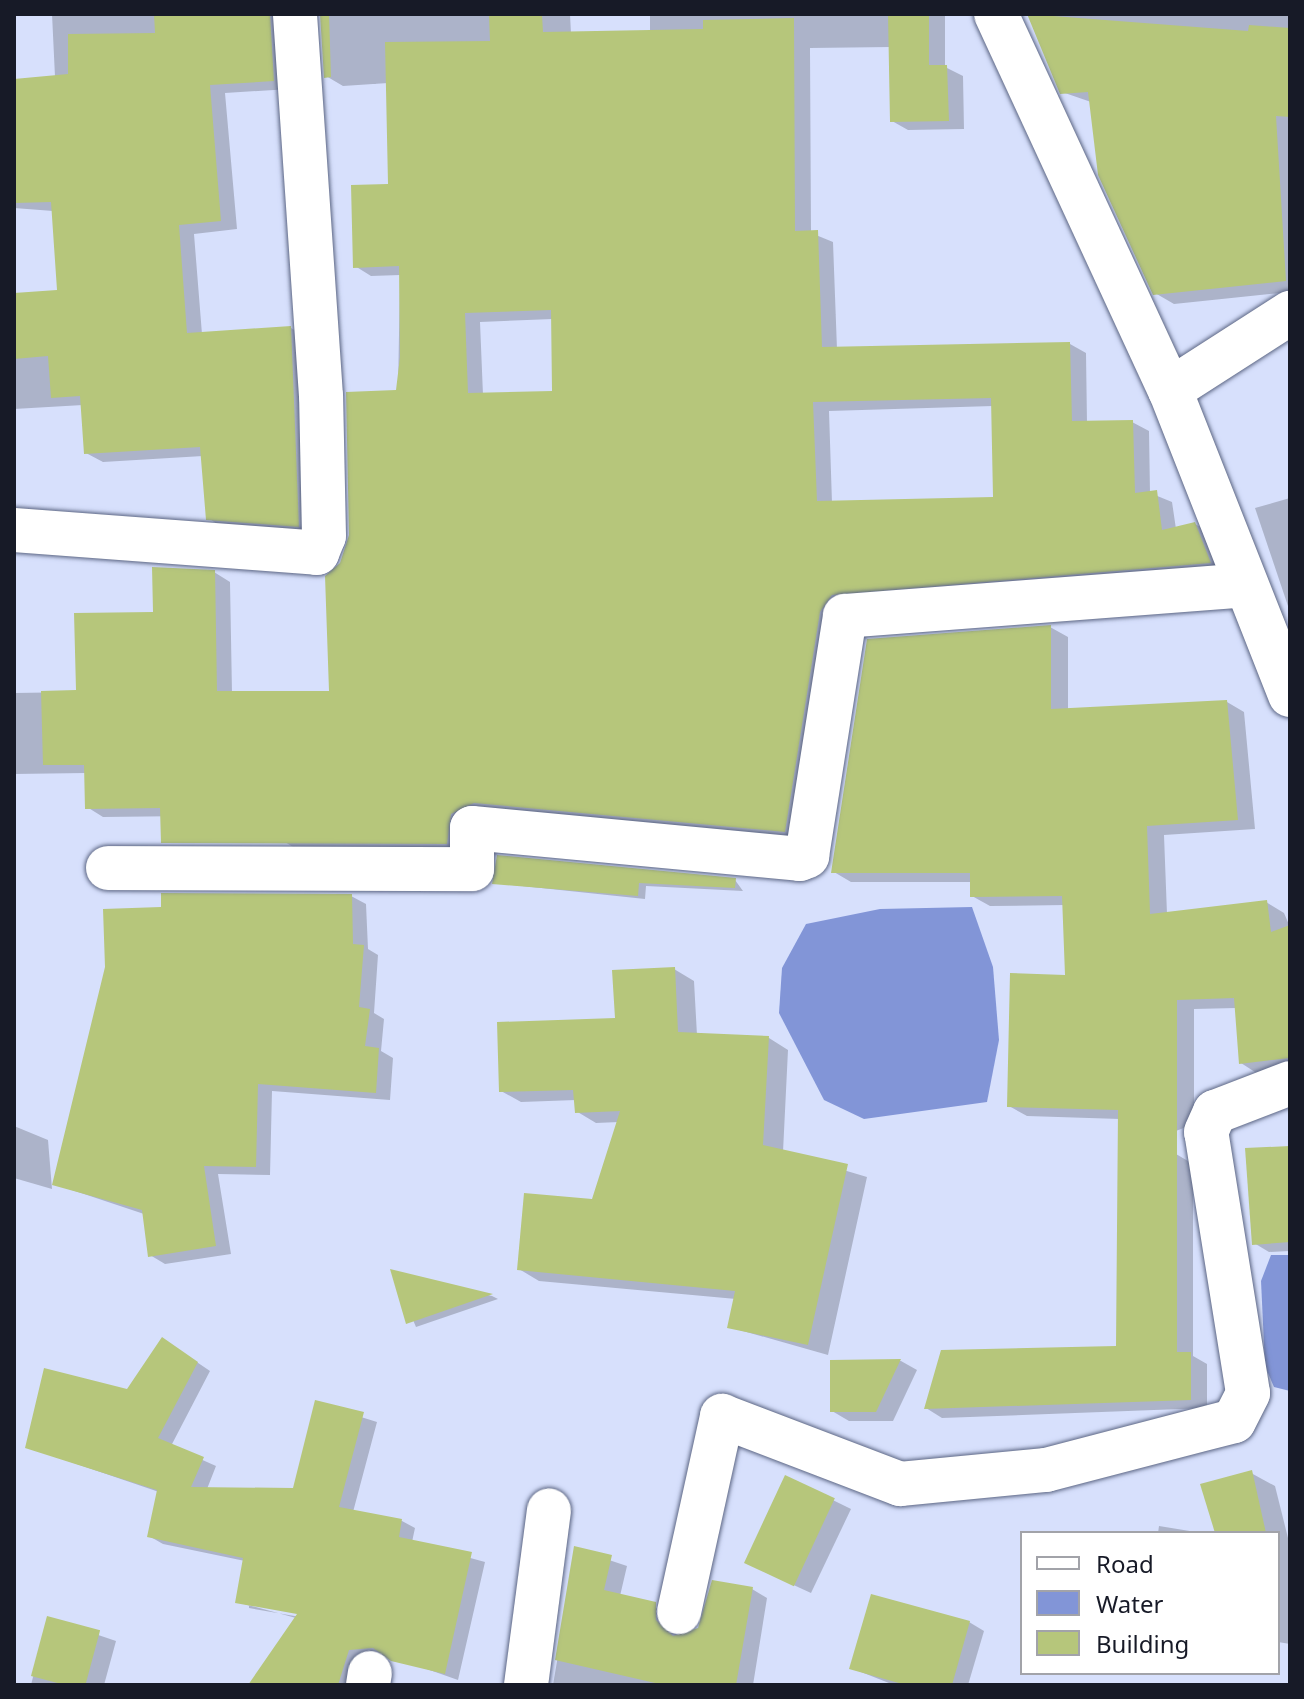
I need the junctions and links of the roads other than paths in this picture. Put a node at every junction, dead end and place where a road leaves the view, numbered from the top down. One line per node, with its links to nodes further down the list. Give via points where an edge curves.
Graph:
1 (295, 14): 5 (street, via 321,396 324,536 317,553)
2 (996, 14): 4 (street)
3 (1290, 313): 4 (street)
4 (1170, 390): 6 (street)
5 (14, 530)
6 (1246, 585): 7 (street); 8 (street, via 845,616 807,856 800,859 472,828 472,869)
7 (1290, 695)
8 (108, 868)
9 (1290, 1083): 11 (street, via 1215,1112 1206,1132 1248,1393 1234,1421 1046,1470 900,1484 722,1416)
10 (549, 1511): 12 (street)
11 (679, 1612)
12 (526, 1685)

